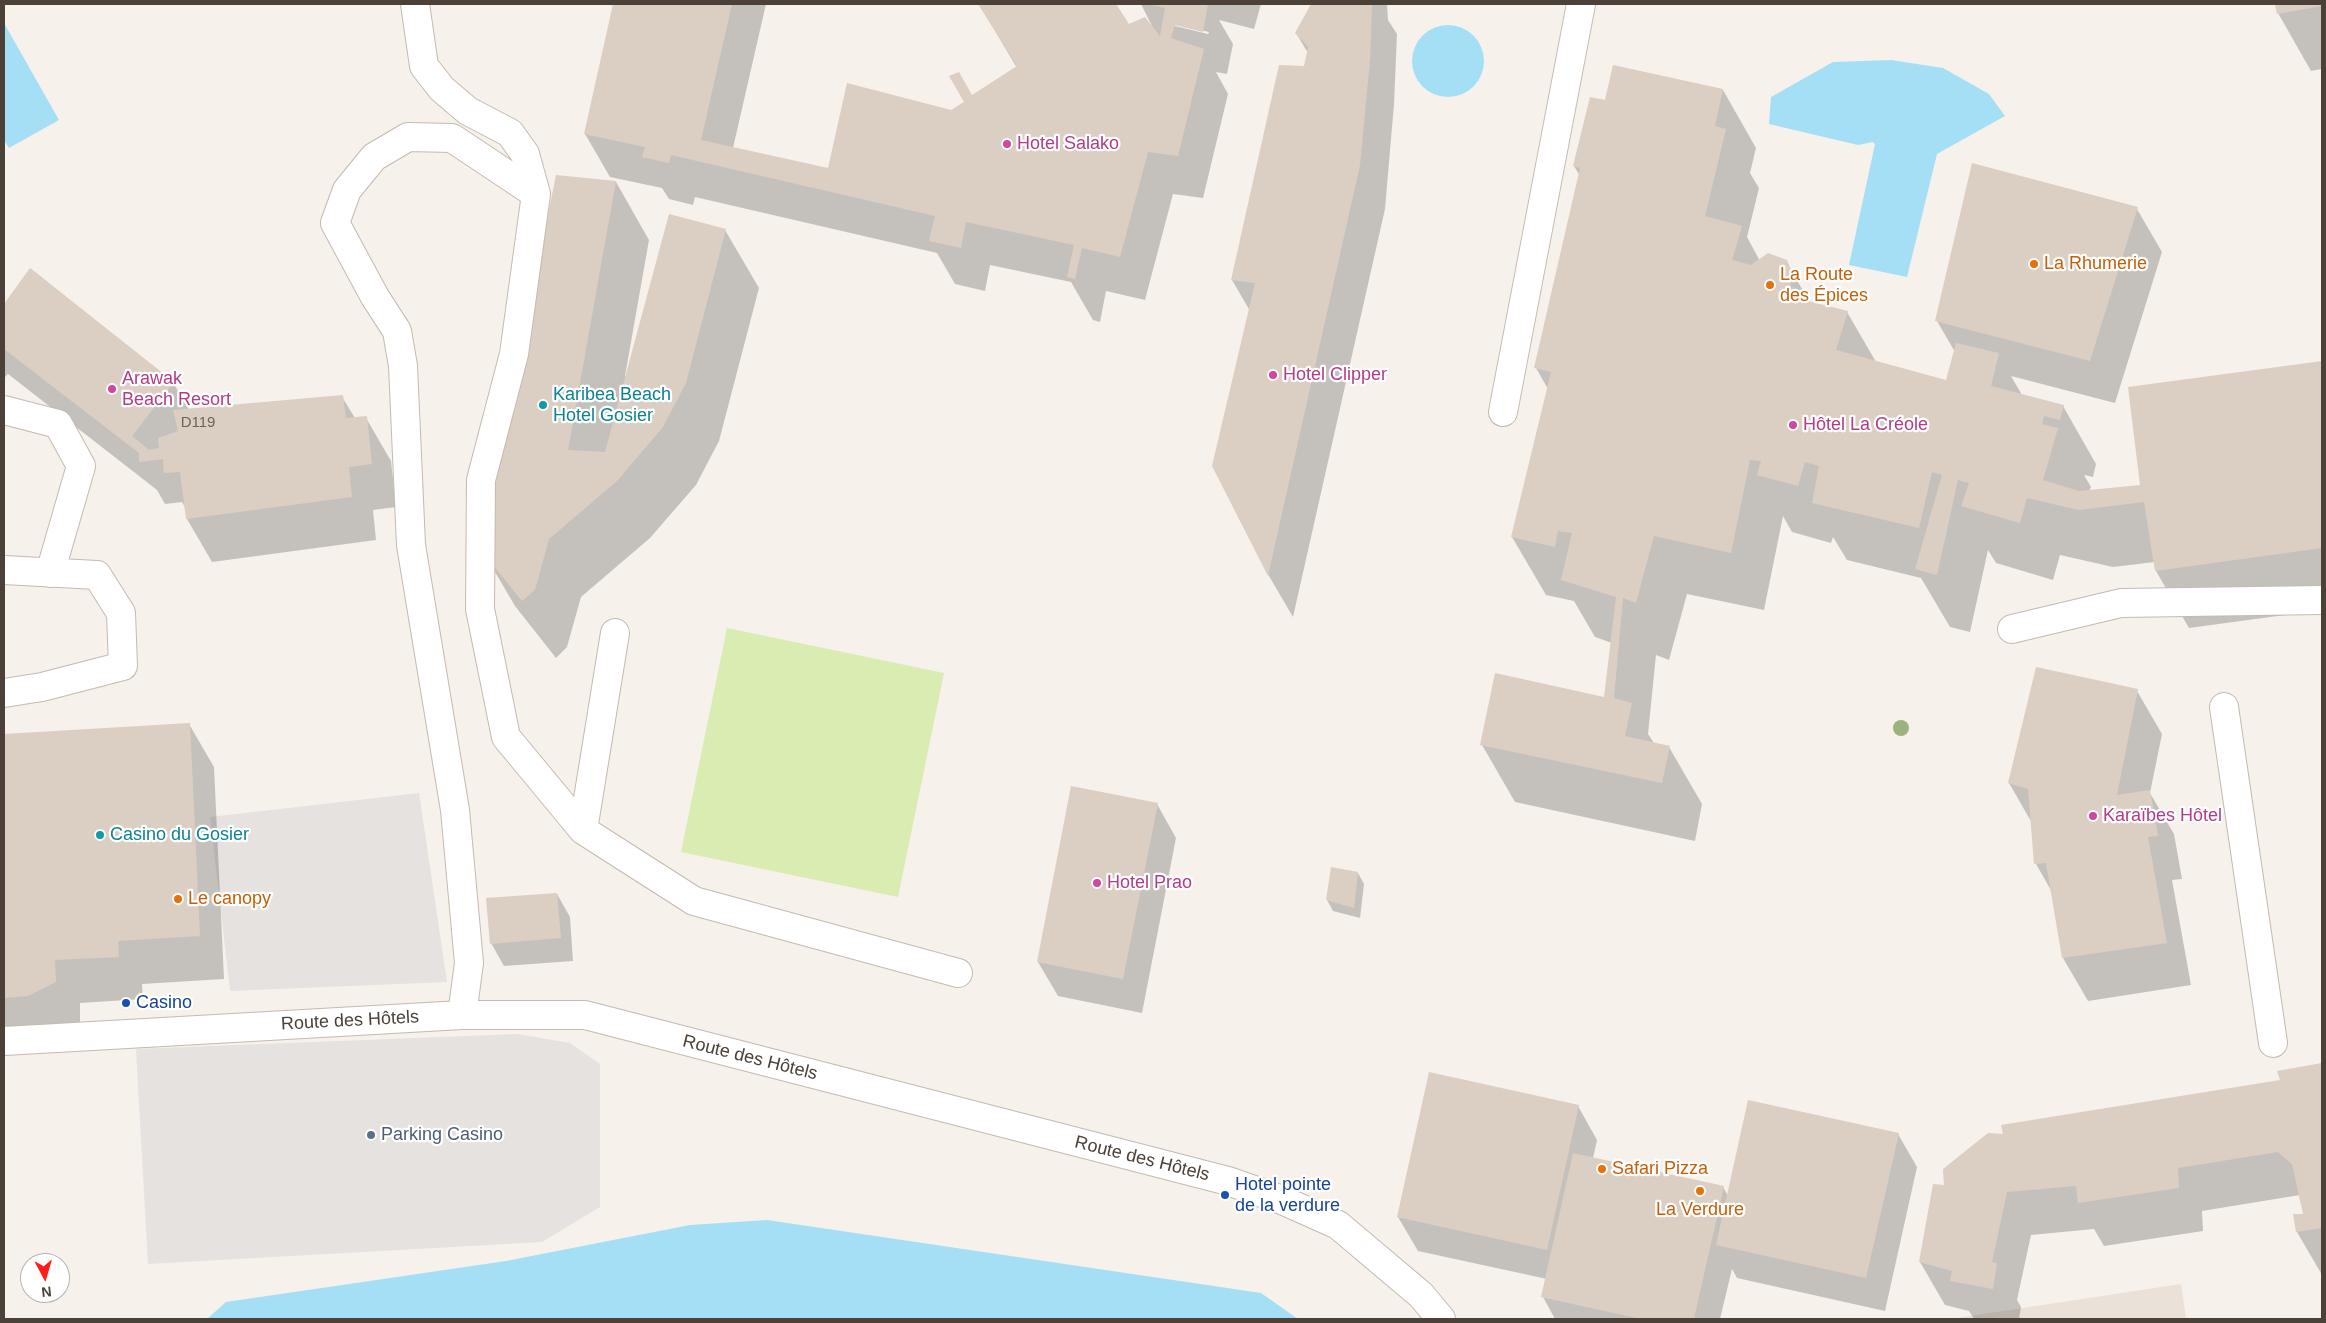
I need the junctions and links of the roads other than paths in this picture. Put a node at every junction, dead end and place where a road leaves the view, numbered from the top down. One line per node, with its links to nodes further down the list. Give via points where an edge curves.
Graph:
1 (416, 4): 3 (street, via 424,66 442,89 468,111 510,133 525,154)
2 (1581, 4): 5 (street)
3 (536, 194): 13 (street, via 514,354 481,480 480,609 506,737); 15 (street, via 452,138 408,137 374,157 347,190 335,223 397,331 403,366 411,545 455,810 469,963)
4 (4, 410): 7 (street, via 58,424 81,466)
5 (1503, 412)
6 (4, 570): 7 (street)
7 (50, 572): 11 (street, via 97,575 120,613 123,666 42,687)
8 (2322, 600): 9 (street, via 2121,603)
9 (2012, 629)
10 (615, 633): 13 (street)
11 (4, 693)
12 (2224, 707): 17 (street)
13 (583, 830): 14 (street, via 694,901)
14 (958, 973)
15 (462, 1015): 16 (street, Route des Hôtels); 18 (street, Route des Hôtels, via 585,1015 1228,1181 1338,1225 1421,1295)
16 (4, 1041)
17 (2273, 1043)
18 (1440, 1319)

